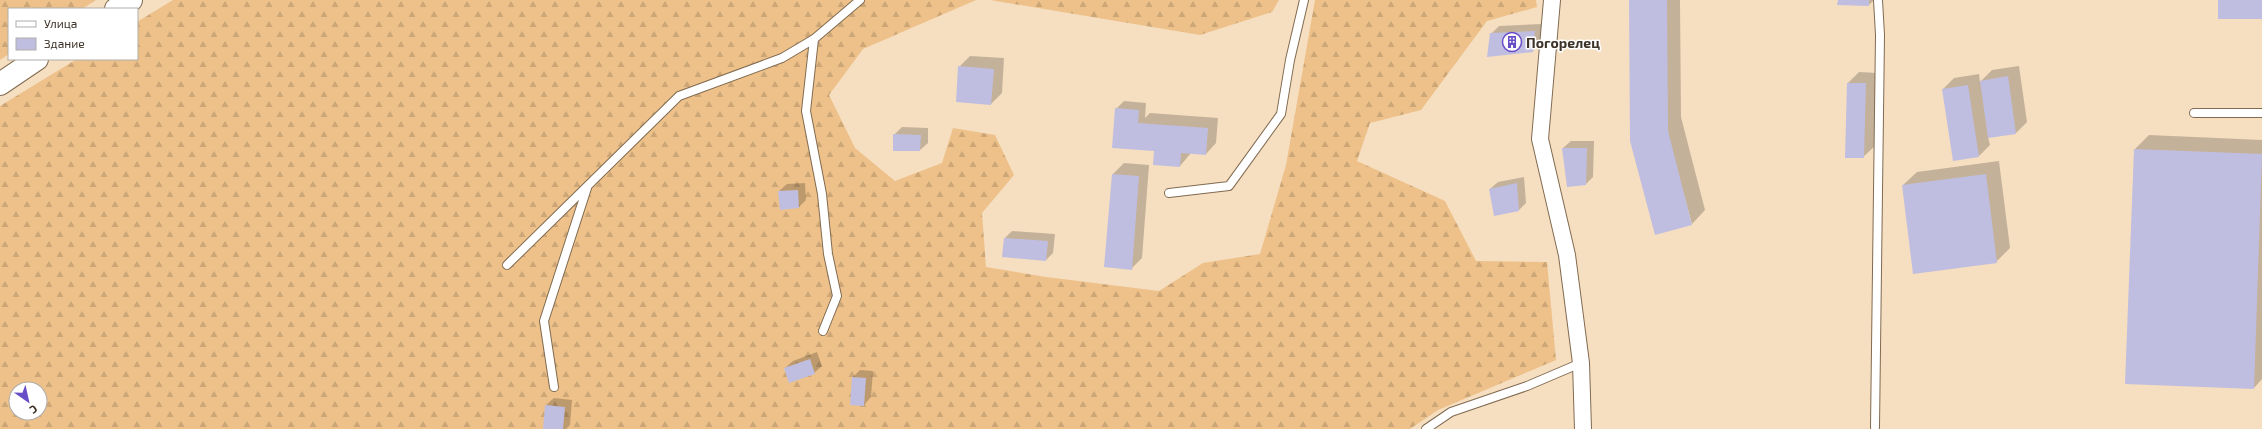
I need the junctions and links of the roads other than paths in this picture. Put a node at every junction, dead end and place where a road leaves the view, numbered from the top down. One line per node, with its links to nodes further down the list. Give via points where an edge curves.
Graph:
1 (131, 0): 6 (street)
2 (860, 0): 7 (lane)
3 (1304, 0): 13 (lane, via 1281,114 1229,186)
4 (1552, 0): 16 (street, via 1540,139 1567,255)
5 (1878, 0): 18 (lane, via 1880,35)
6 (118, 8)
7 (814, 39): 12 (lane, via 782,58 679,96); 15 (lane, via 806,111 822,194 828,254 837,296)
8 (36, 60): 9 (street)
9 (0, 84)
10 (2262, 112): 11 (lane)
11 (2194, 113)
12 (588, 186): 14 (lane); 17 (lane, via 544,321)
13 (1169, 193)
14 (507, 265)
15 (823, 331)
16 (1581, 363): 19 (lane, via 1527,386 1451,412); 20 (street)
17 (554, 387)
18 (1875, 427)
19 (1426, 429)
20 (1582, 429)

